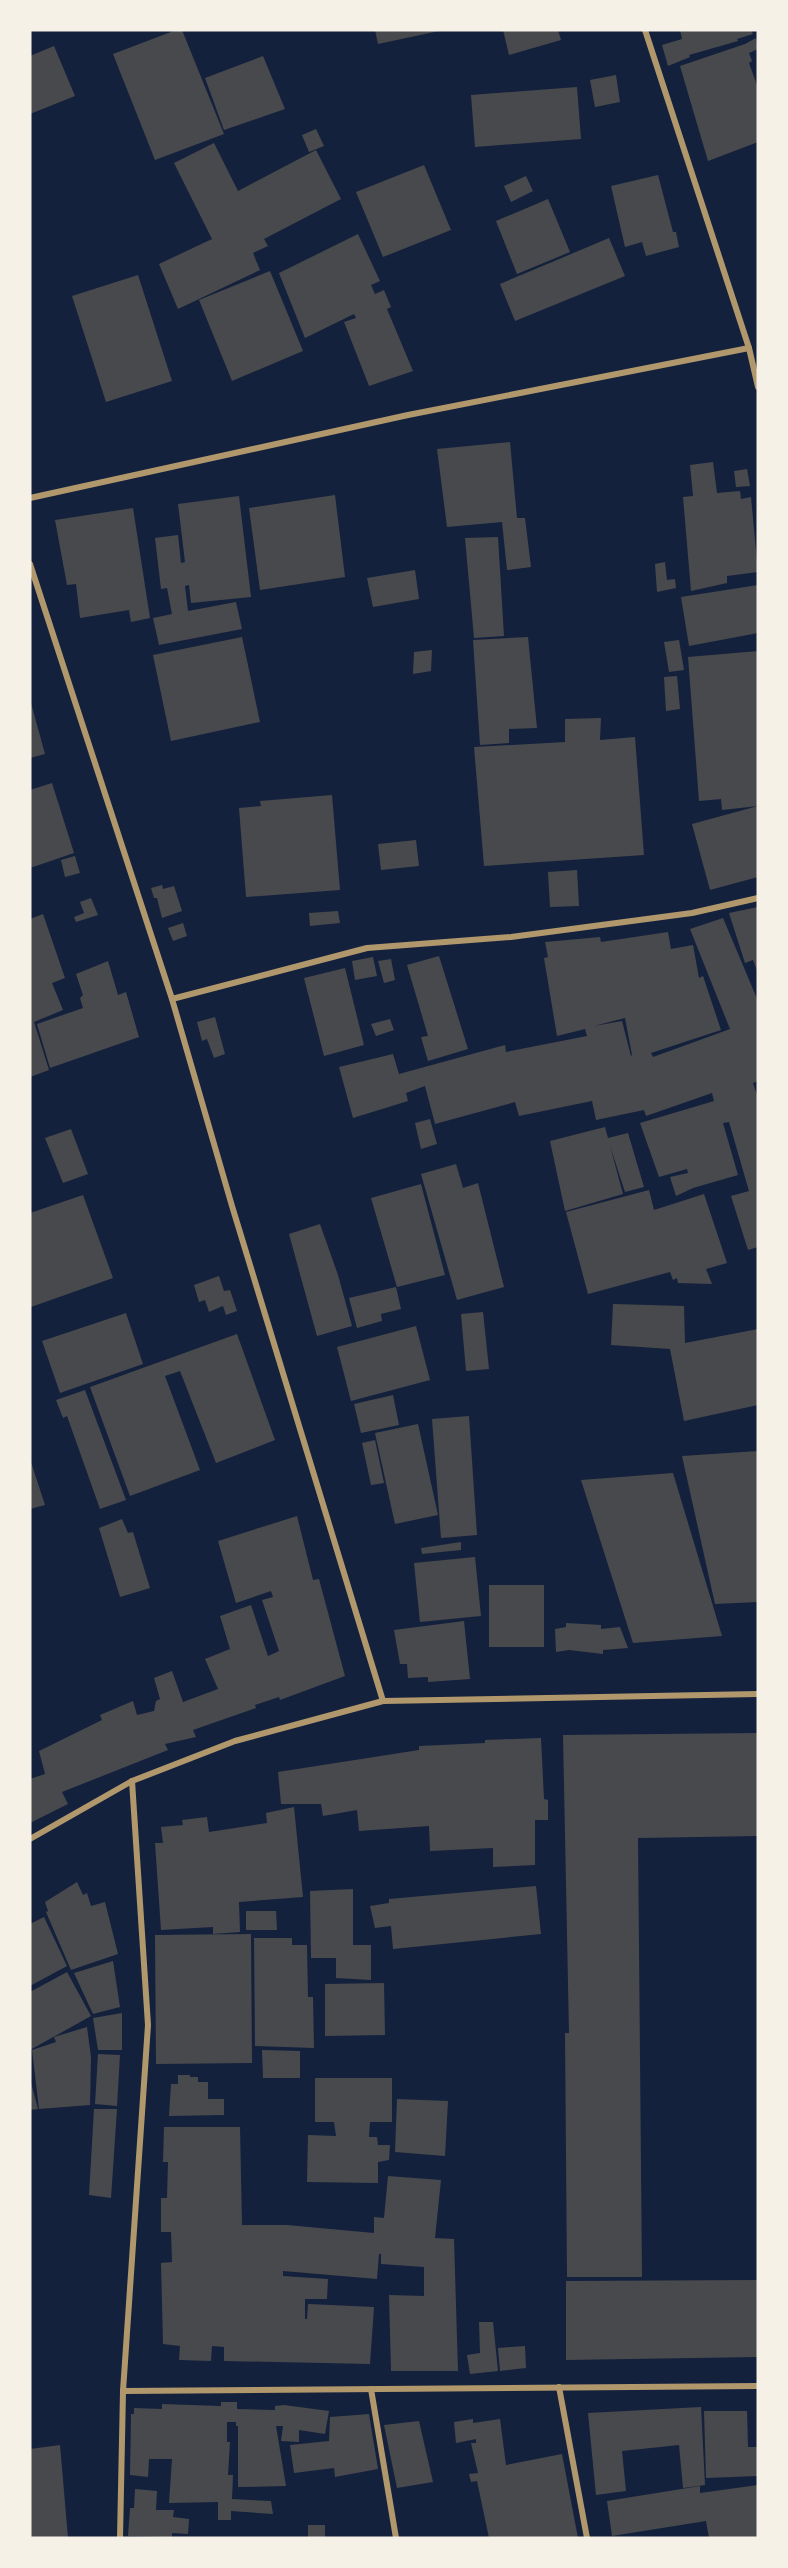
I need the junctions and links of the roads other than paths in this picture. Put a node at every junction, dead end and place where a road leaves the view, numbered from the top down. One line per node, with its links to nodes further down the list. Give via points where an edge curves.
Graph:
1 (645, 30): 2 (street)
2 (749, 348): 3 (street); 4 (street, via 408,415)
3 (758, 387)
4 (30, 498)
5 (30, 564): 7 (street)
6 (758, 898): 7 (street, via 681,915 511,937 366,948)
7 (172, 999): 9 (street)
8 (758, 1694): 9 (street)
9 (383, 1701): 10 (street, via 236,1741)
10 (132, 1781): 11 (street); 15 (street, via 148,2025)
11 (30, 1839)
12 (758, 2386): 13 (street)
13 (559, 2387): 14 (street); 18 (street)
14 (371, 2389): 15 (street); 17 (street)
15 (123, 2391): 16 (street)
16 (120, 2538)
17 (396, 2538)
18 (587, 2538)

